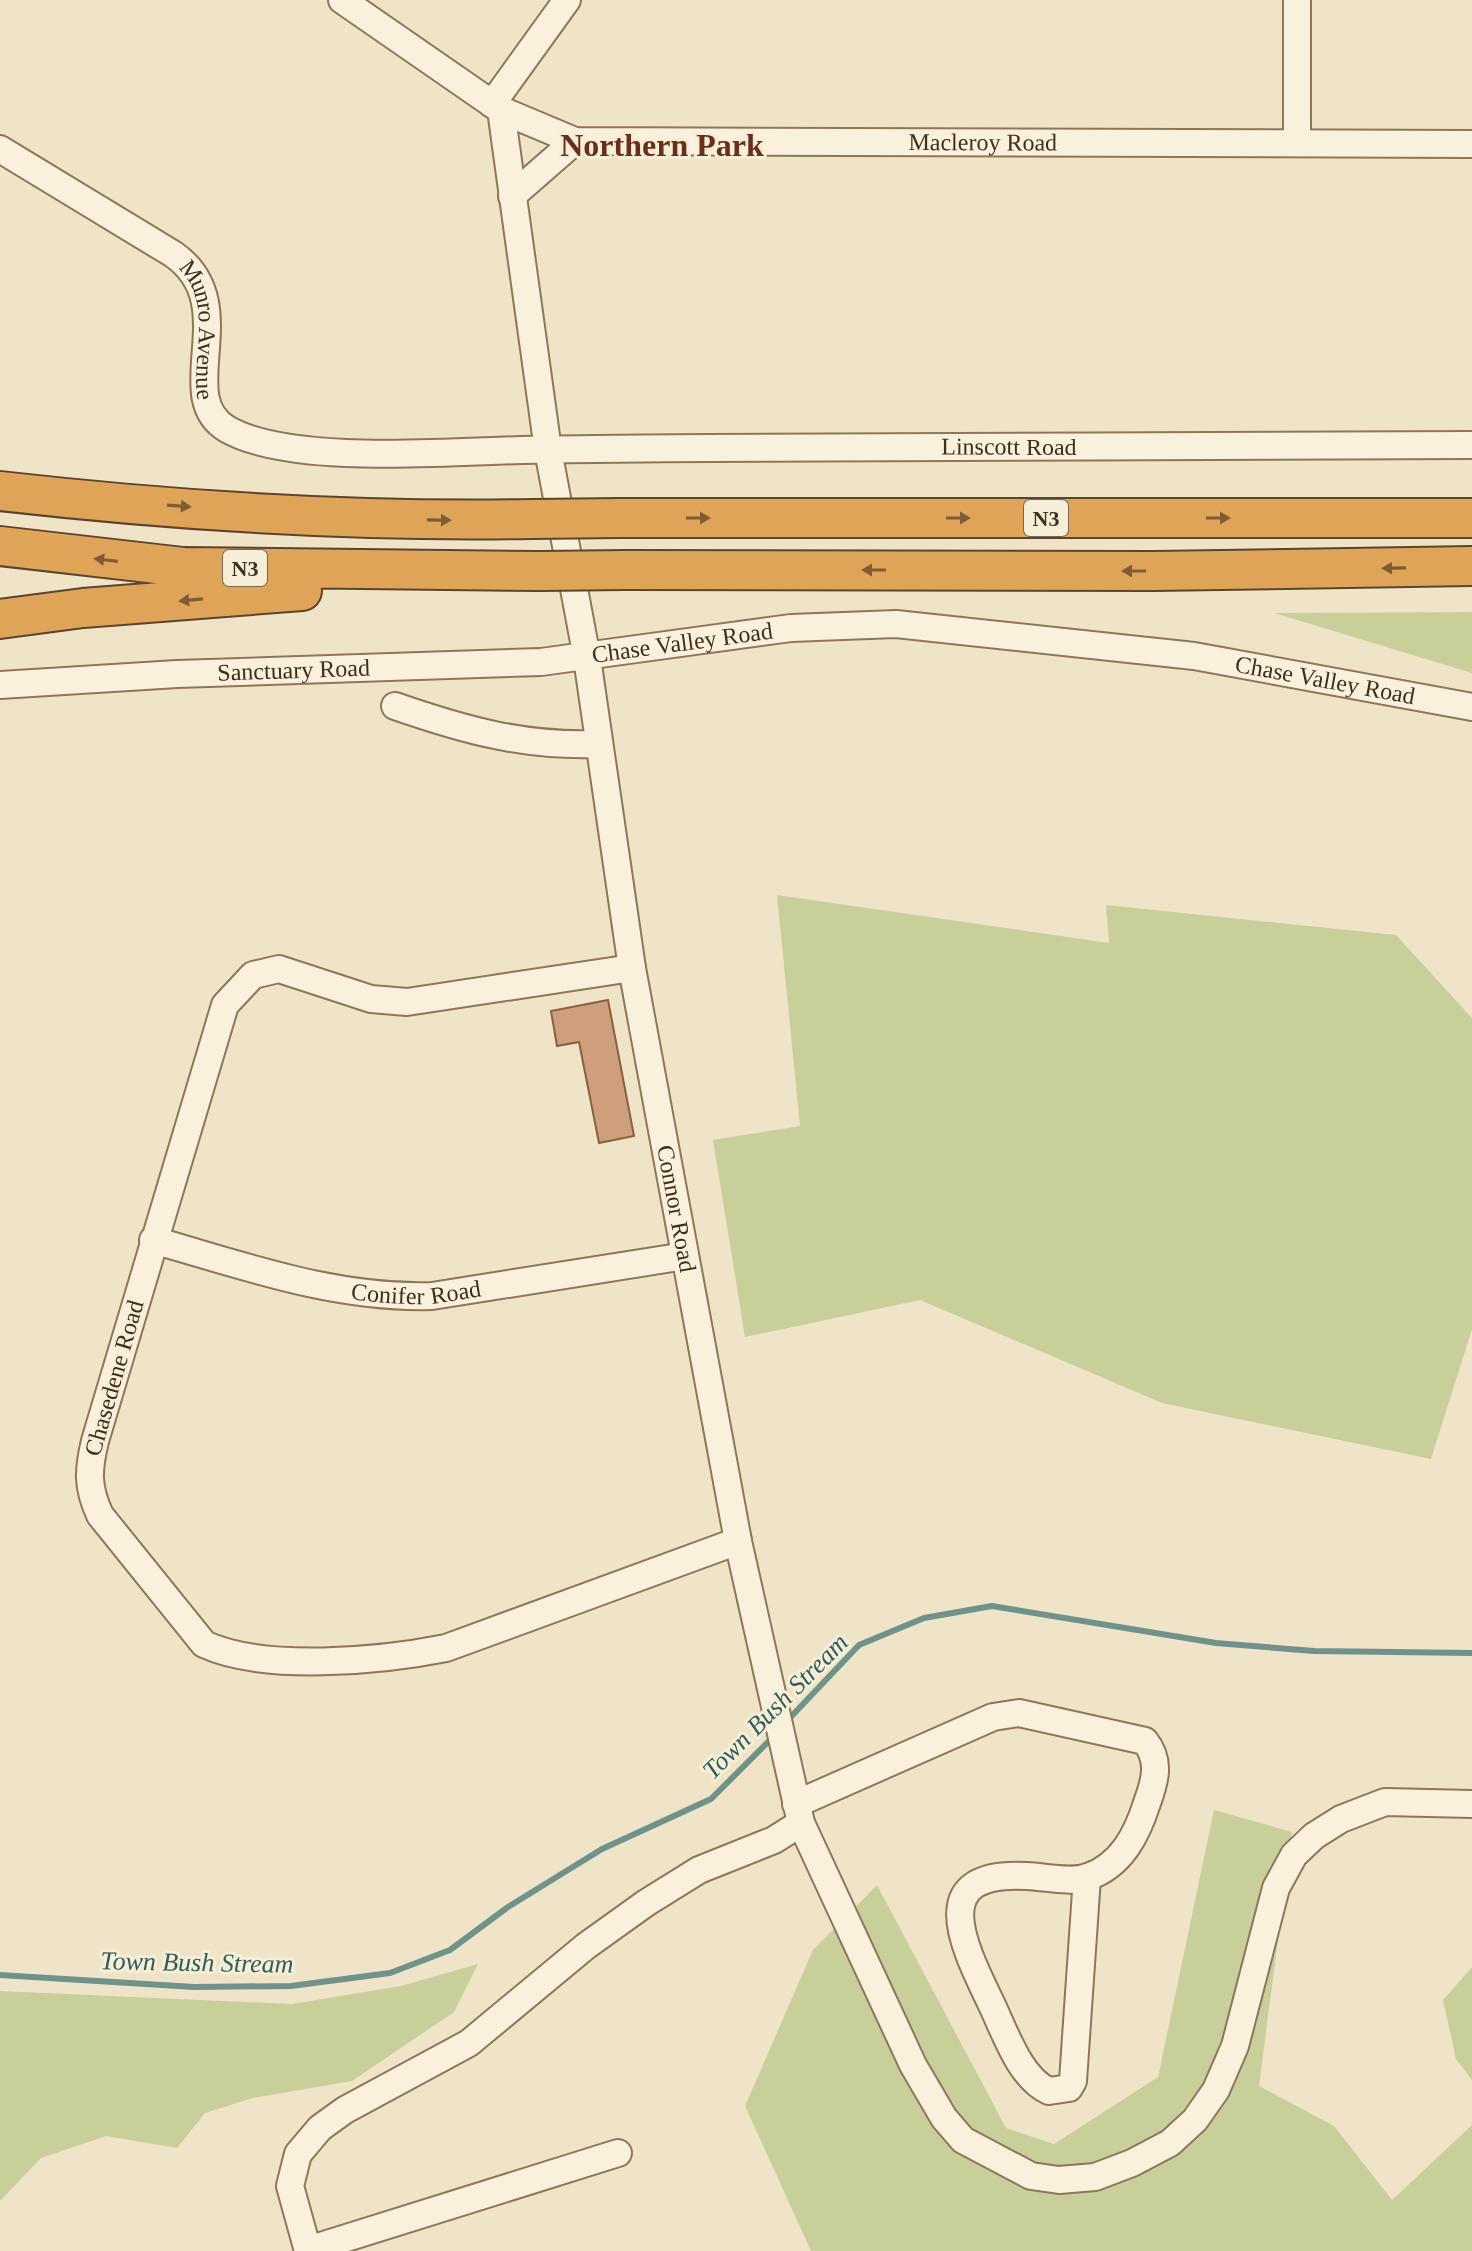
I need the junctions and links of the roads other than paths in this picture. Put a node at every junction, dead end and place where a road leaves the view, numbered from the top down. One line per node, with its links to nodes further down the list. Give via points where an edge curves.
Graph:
1 (342, 0): 4 (street)
2 (567, 0): 4 (street)
3 (1297, 0): 6 (street)
4 (497, 107): 5 (street, Macleroy Road); 9 (street, Chase Valley Road)
5 (575, 141): 6 (street, Macleroy Road); 9 (street)
6 (1297, 143): 7 (street, Macleroy Road)
7 (1472, 144)
8 (0, 149): 11 (street, Munro Avenue, via 173,254 195,273 207,301 206,401 218,423 231,431 261,443 308,450)
9 (512, 196): 11 (street, Chase Valley Road)
10 (1472, 445): 11 (street, Linscott Road)
11 (548, 450): 20 (street, Chase Valley Road)
12 (0, 477): 14 (highway)
13 (0, 491): 14 (highway, N3)
14 (46, 496): 15 (highway, N3, one-way to 15, bridge, via 441,520)
15 (1472, 518)
16 (0, 546): 18 (highway, N3, one-way to 16, via 183,567)
17 (1472, 566): 18 (highway, N3, one-way to 18, bridge)
18 (492, 572): 19 (highway, one-way to 19)
19 (0, 619)
20 (587, 658): 21 (street, Sanctuary Road); 23 (street, Chase Valley Road, via 748,633 896,624 1194,656); 24 (street, Connor Road)
21 (0, 685)
22 (395, 706): 24 (street, via 516,742)
23 (1472, 707)
24 (599, 744): 25 (street, Connor Road)
25 (632, 968): 26 (street, Chasedene Road, via 407,1002 371,999 279,969 253,975 225,1005); 27 (street, Connor Road)
26 (153, 1240): 27 (street, Conifer Road, via 296,1280 390,1297 432,1296); 28 (street, Chasedene Road, via 87,1474 100,1515 204,1644 257,1660 396,1658 433,1651)
27 (685, 1256): 28 (street, Connor Road)
28 (738, 1541): 30 (street, Connor Road)
29 (1472, 1804): 30 (street, Connor Road, via 1385,1802 1314,1836 1294,1855 1276,1888 1235,2046 1216,2090 1195,2120 1170,2143 1132,2163 1095,2177 1059,2180 1031,2176 963,2140 944,2118 913,2065)
30 (798, 1813): 31 (street, via 993,1717 1019,1713 1133,1735 1150,1747 1156,1778 1132,1841 1110,1864); 33 (street, via 774,1840 699,1870 646,1903 469,2043 320,2128 298,2154 290,2186)
31 (1087, 1877): 31 (street, via 1073,2081 1069,2088 1049,2091 1032,2078 965,1949 959,1907 967,1891 984,1878)
32 (618, 2153): 33 (street)
33 (308, 2251)

